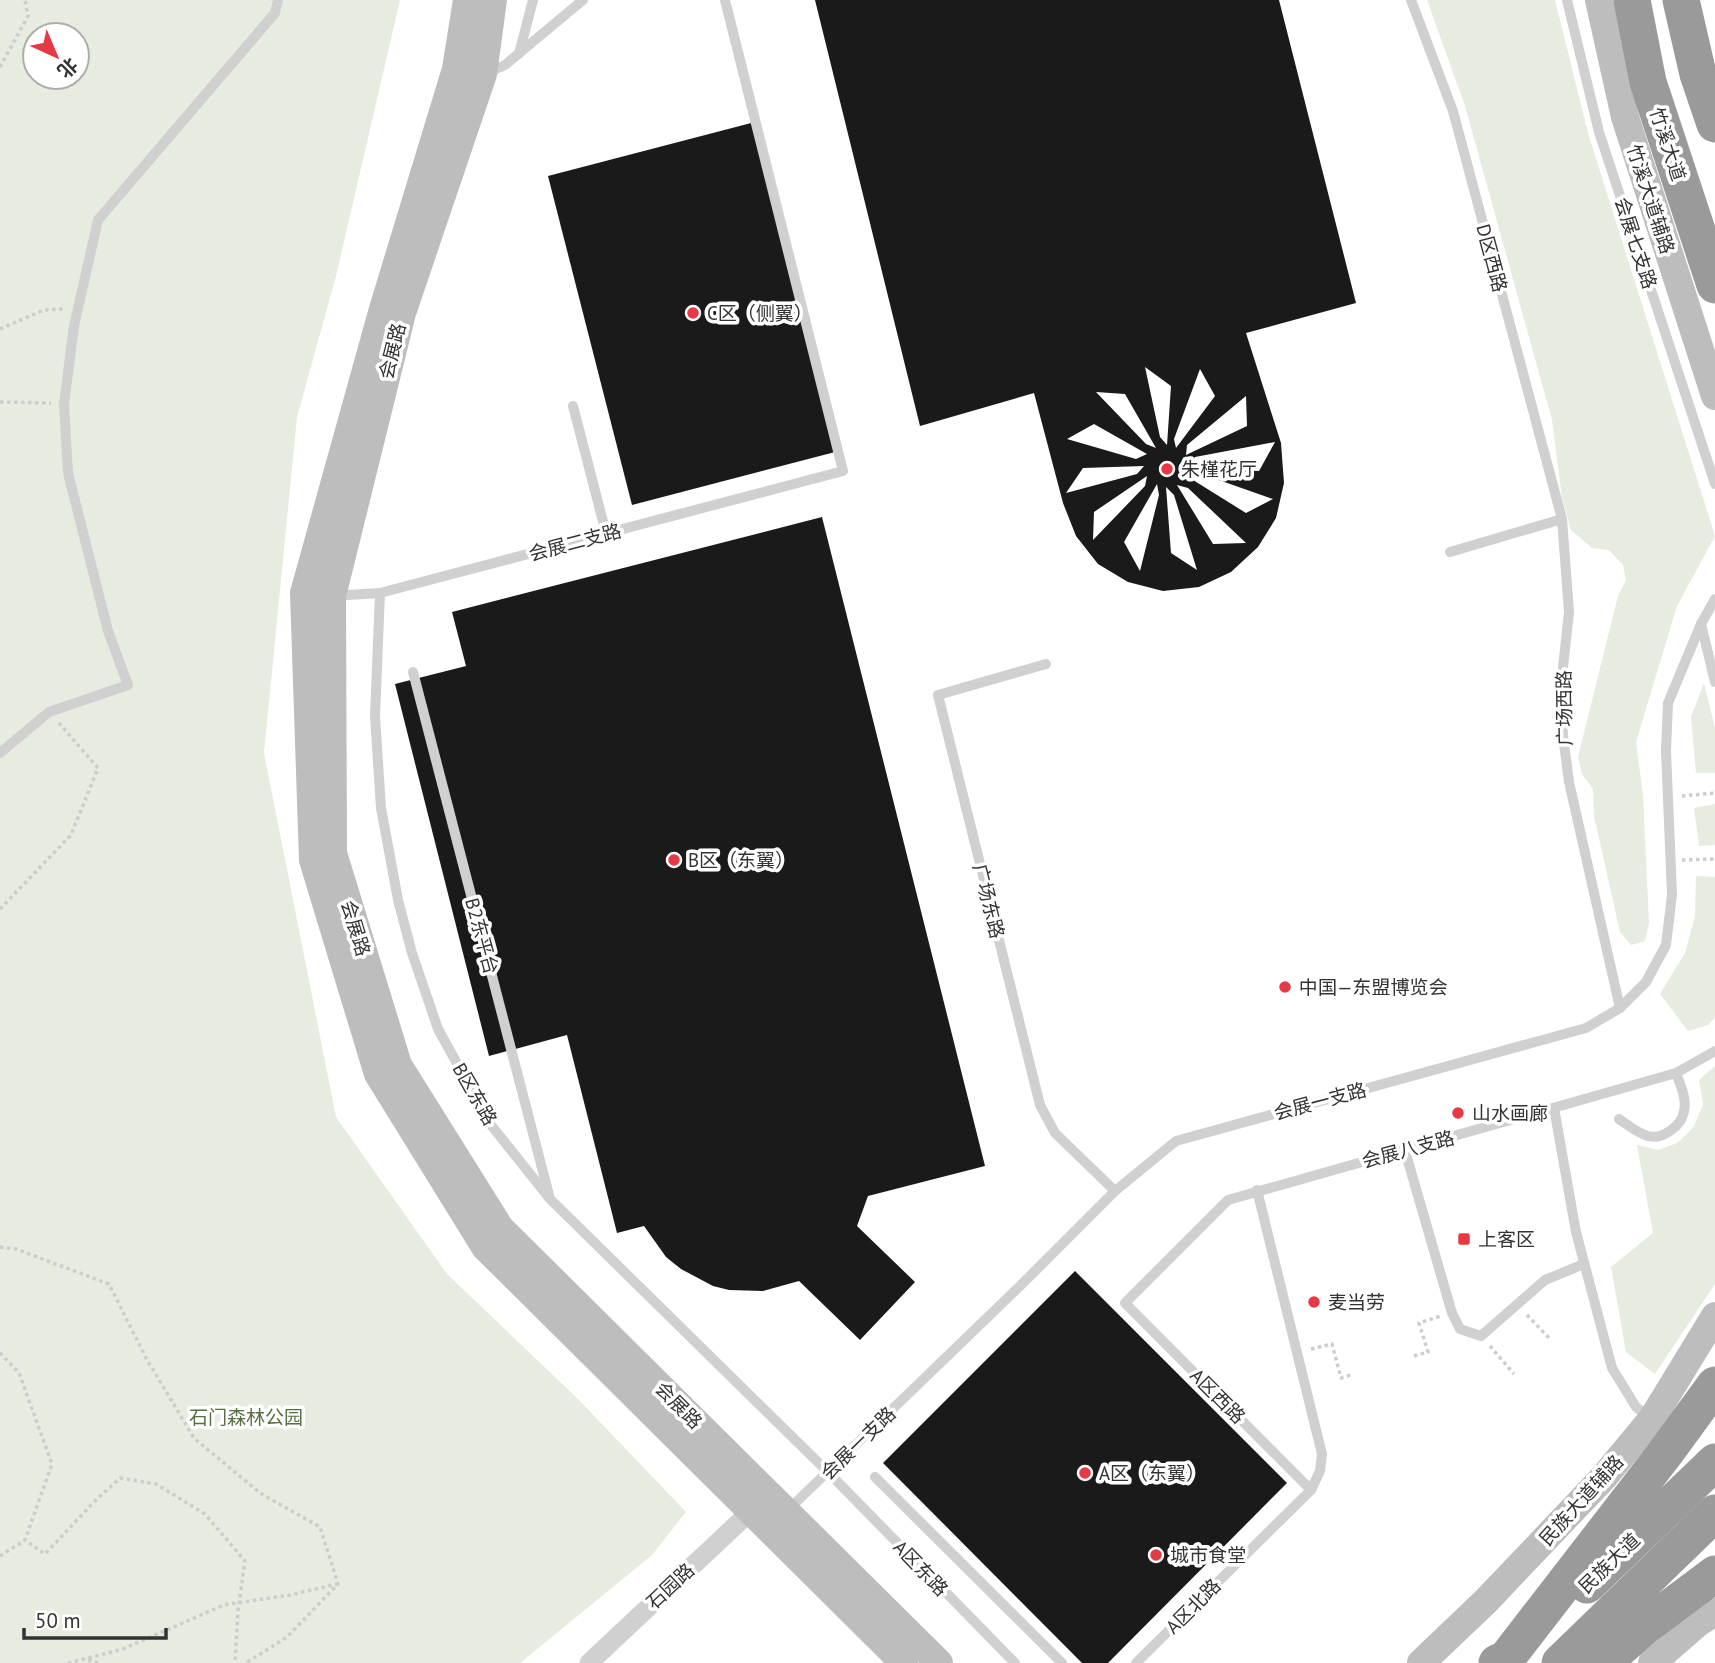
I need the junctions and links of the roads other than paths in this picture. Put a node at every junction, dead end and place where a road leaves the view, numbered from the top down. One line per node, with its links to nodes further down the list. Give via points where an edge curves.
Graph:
1 (278, 0): 30 (lane, via 275,13 98,220 78,307 64,404 68,473 105,619 128,685 49,712)
2 (467, 0): 23 (main road, 会展路, via 456,69 383,309)
3 (493, 0): 13 (main road, 会展路)
4 (533, 0): 12 (lane)
5 (583, 0): 12 (lane)
6 (725, 0): 20 (lane, 会展二支路, via 843,471)
7 (1411, 0): 19 (lane, D区西路, via 1453,111)
8 (1567, 0): 18 (lane, 会展七支路, via 1599,132)
9 (1599, 0): 16 (main road, 竹溪大道辅路, via 1625,117)
10 (1632, 0): 15 (highway, 竹溪大道, via 1648,82)
11 (1681, 0): 14 (highway)
12 (519, 54): 13 (lane)
13 (483, 74): 23 (main road, 会展路, via 402,313)
14 (1715, 124)
15 (1715, 285)
16 (1715, 396)
17 (573, 407): 20 (lane)
18 (1715, 484)
19 (1562, 519): 21 (lane); 31 (lane, 广场西路, via 1569,611 1561,686 1563,736 1569,782)
20 (606, 533): 22 (lane, 会展二支路)
21 (1450, 552)
22 (380, 593): 23 (lane, 会展二支路); 39 (lane, B区东路, via 375,716 381,808 412,953 438,1029 491,1125)
23 (318, 595): 49 (main road, 会展路, via 313,860 378,1074 485,1247)
24 (1715, 599): 26 (lane, 会展一支路)
25 (1715, 618): 26 (lane)
26 (1701, 624): 29 (lane); 31 (lane, 会展一支路, via 1668,702 1672,895 1665,945 1646,982)
27 (1046, 664): 38 (lane, 广场东路, via 937,695 1040,1105 1055,1133)
28 (413, 672): 39 (lane, B2东平台)
29 (1715, 682)
30 (0, 752)
31 (1620, 1008): 38 (lane, 会展一支路, via 1586,1028 1177,1141)
32 (1715, 1051): 33 (lane, 会展八支路)
33 (1676, 1073): 34 (lane, 会展八支路); 35 (lane, via 1685,1111 1677,1125 1651,1137)
34 (1554, 1108): 36 (lane, 会展八支路); 40 (lane)
35 (1619, 1119)
36 (1405, 1151): 37 (lane, 会展八支路); 40 (lane, via 1460,1329 1481,1336 1545,1280)
37 (1257, 1190): 41 (lane, 会展八支路, via 1228,1200); 48 (lane, via 1322,1454 1321,1471)
38 (1115, 1191): 46 (lane, 会展一支路)
39 (550, 1199): 46 (lane, B区东路)
40 (1584, 1264): 44 (lane, via 1612,1368 1636,1407)
41 (1125, 1303): 48 (lane, A区西路)
42 (1715, 1316): 44 (main road, 民族大道辅路)
43 (1715, 1385): 53 (highway)
44 (1652, 1419): 60 (main road, 民族大道辅路, via 1546,1539)
45 (1715, 1462): 53 (highway, 民族大道)
46 (828, 1472): 49 (lane, 会展一支路); 57 (lane, A区东路)
47 (875, 1477): 58 (lane)
48 (1311, 1490): 59 (lane, A区北路)
49 (769, 1511): 54 (street, 石园路); 55 (main road, 会展路); 56 (main road, 会展路)
50 (1715, 1513): 61 (highway, 民族大道)
51 (1715, 1574): 62 (highway)
52 (1715, 1612): 63 (main road)
53 (1502, 1662)
54 (589, 1663)
55 (904, 1663)
56 (939, 1663)
57 (1015, 1663)
58 (1062, 1663)
59 (1136, 1663)
60 (1421, 1663)
61 (1560, 1663)
62 (1604, 1663)
63 (1652, 1663)

